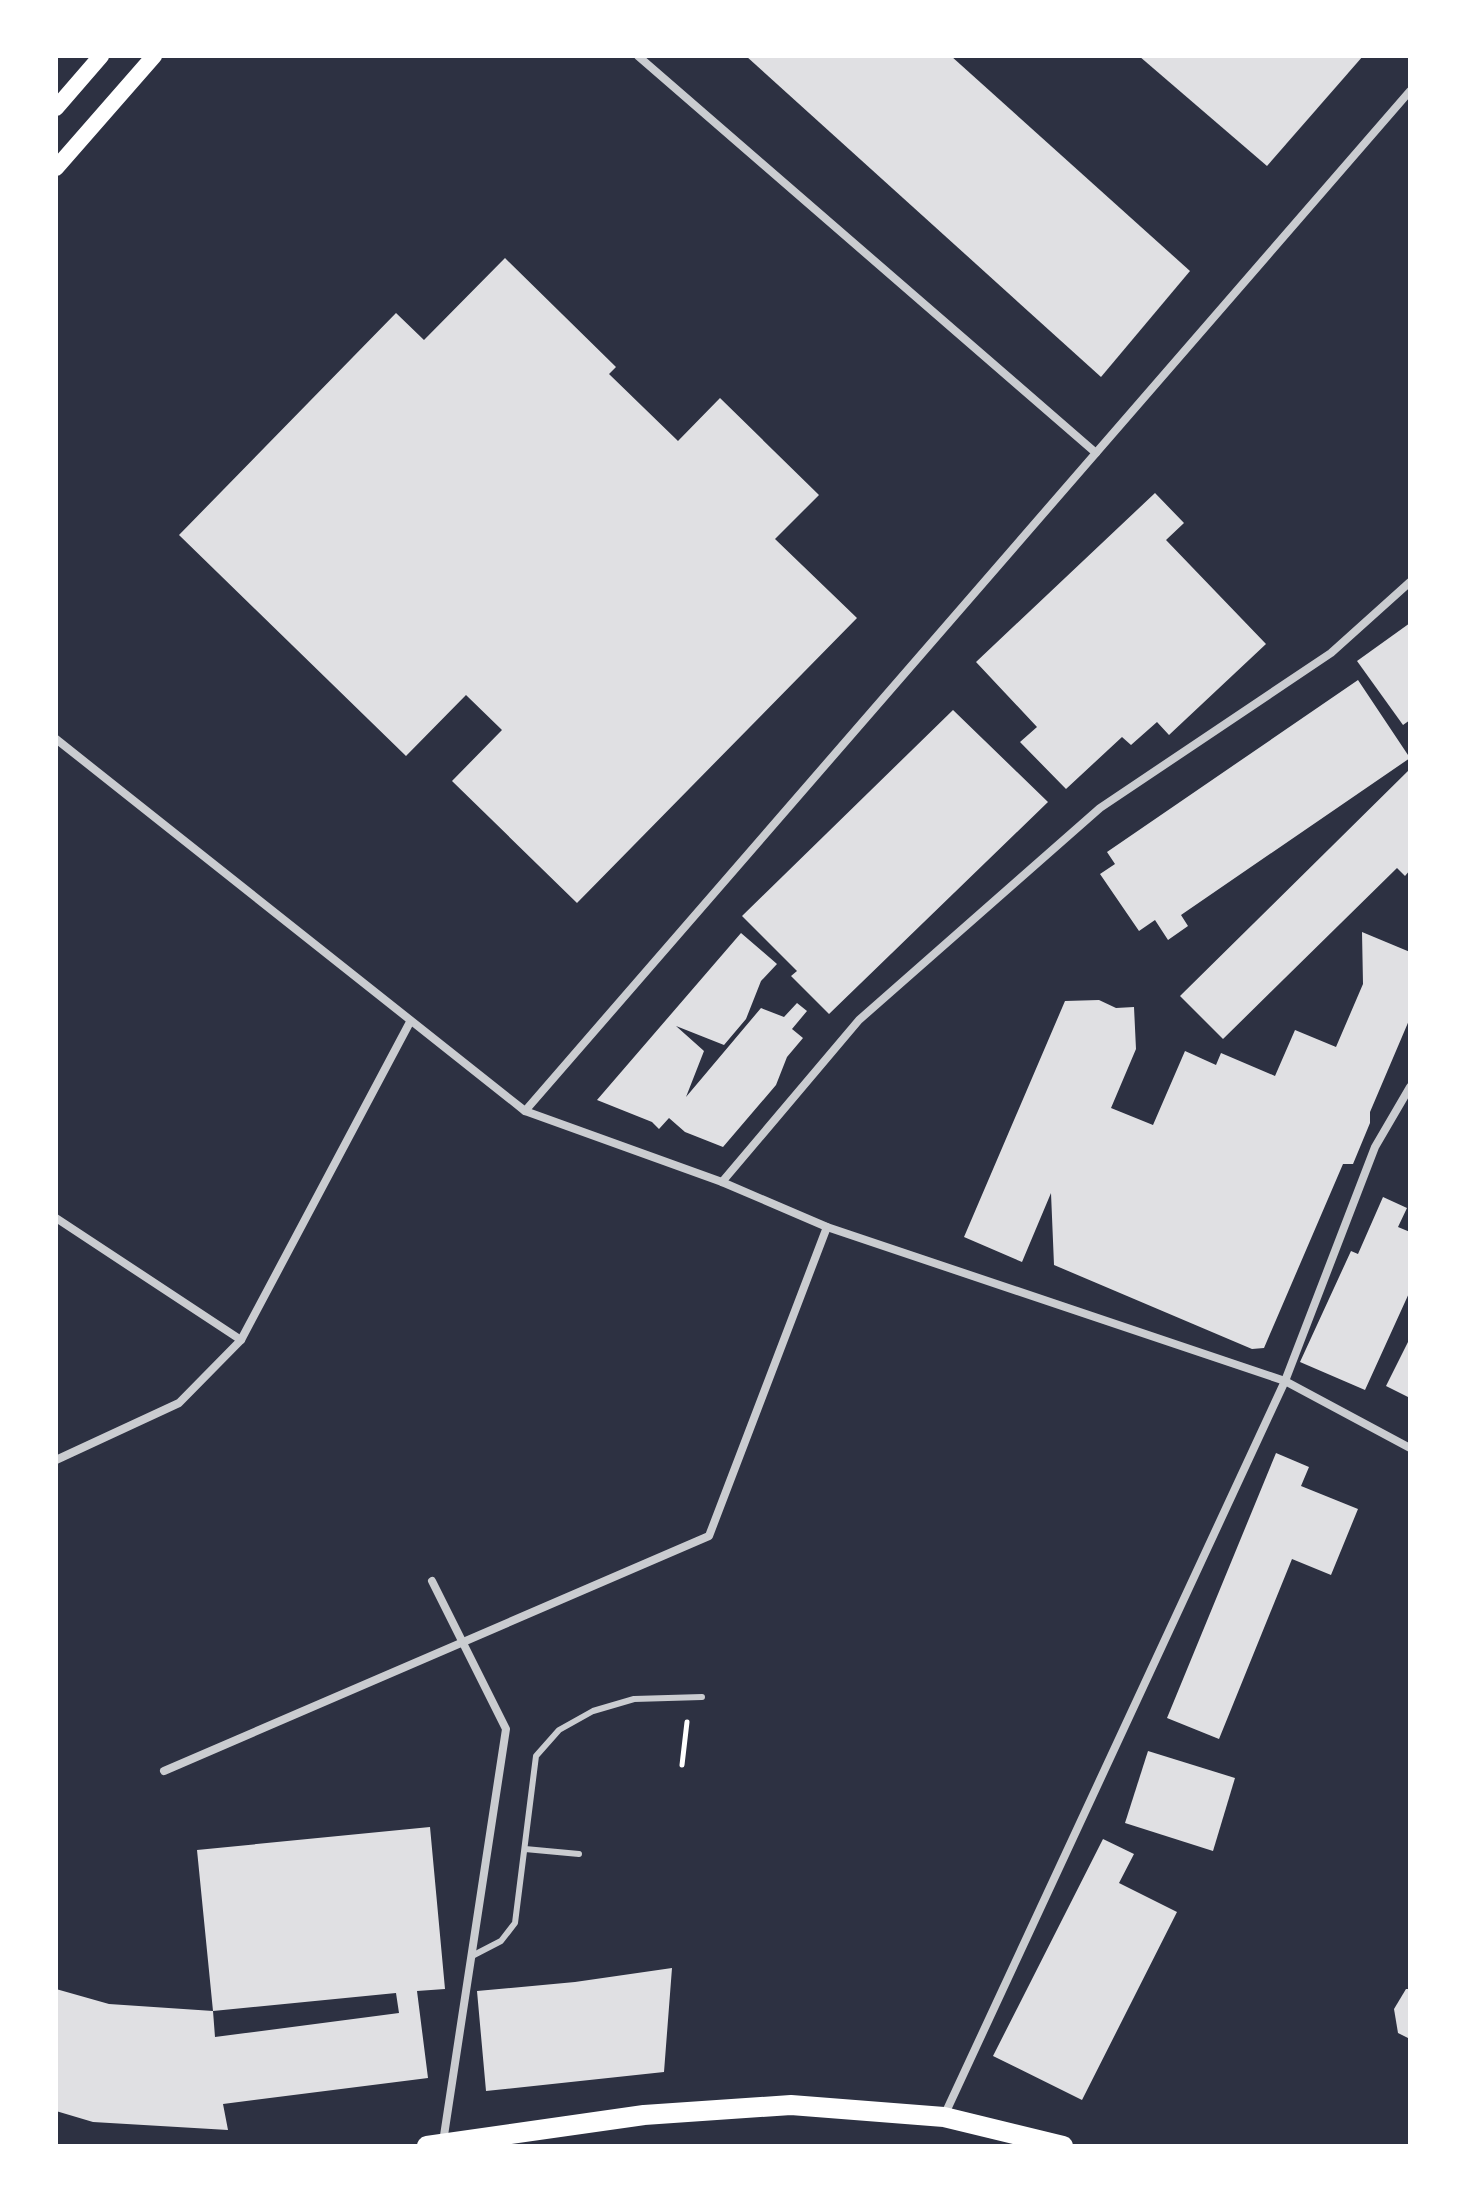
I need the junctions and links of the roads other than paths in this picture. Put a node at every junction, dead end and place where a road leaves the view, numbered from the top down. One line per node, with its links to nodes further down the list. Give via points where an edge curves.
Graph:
1 (101, 56): 5 (main road)
2 (154, 56): 6 (main road)
3 (638, 56): 7 (street)
4 (1410, 91): 7 (street)
5 (56, 108)
6 (56, 168)
7 (1096, 453): 12 (street)
8 (1410, 582): 13 (street, via 1331,653 1100,808 859,1020)
9 (56, 739): 10 (street)
10 (410, 1022): 12 (street); 16 (street)
11 (1410, 1087): 17 (street, via 1375,1147)
12 (525, 1111): 13 (street)
13 (722, 1182): 15 (street)
14 (56, 1218): 16 (street)
15 (827, 1227): 17 (street); 21 (street, via 709,1536)
16 (241, 1340): 19 (street, via 179,1403)
17 (1285, 1381): 18 (street); 27 (street)
18 (1410, 1448)
19 (56, 1460)
20 (432, 1581): 21 (street)
21 (462, 1642): 23 (street); 26 (street, via 506,1729)
22 (702, 1697): 24 (lane, via 634,1699 593,1711 559,1730 536,1756)
23 (164, 1771)
24 (525, 1849): 25 (lane); 26 (lane, via 515,1923 501,1941)
25 (579, 1854)
26 (472, 1956): 28 (street)
27 (944, 2117): 28 (main road, via 791,2105 644,2115); 29 (main road)
28 (435, 2145)
29 (1063, 2146)

